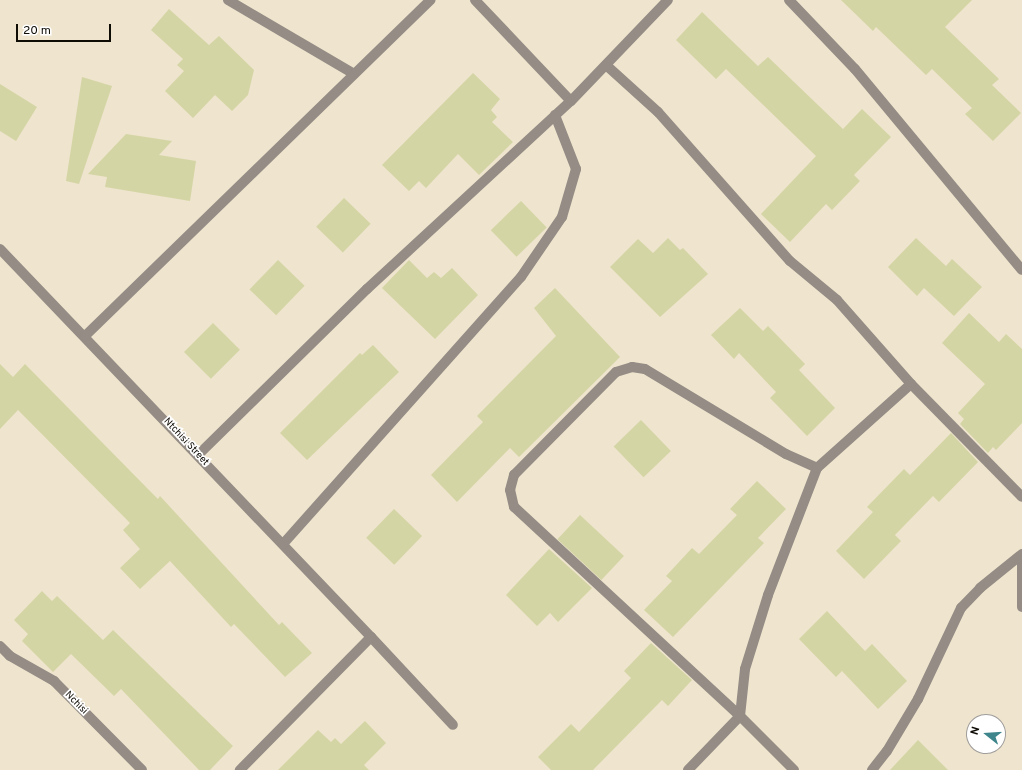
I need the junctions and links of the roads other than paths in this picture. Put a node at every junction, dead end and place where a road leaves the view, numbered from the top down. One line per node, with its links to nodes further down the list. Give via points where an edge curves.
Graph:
1 (228, 0): 7 (street)
2 (431, 0): 7 (street)
3 (475, 0): 8 (street)
4 (668, 0): 6 (street)
5 (789, 0): 11 (street, via 855,69)
6 (606, 65): 8 (street); 13 (street, via 658,112 790,261 837,300)
7 (354, 74): 12 (street)
8 (571, 101): 9 (street)
9 (556, 115): 14 (street, via 367,289); 17 (street, via 576,169 562,217 521,277)
10 (0, 249): 12 (street, Ntchisi Street)
11 (1022, 270)
12 (86, 336): 14 (street, Ntchisi Street)
13 (911, 384): 15 (street); 16 (street)
14 (198, 455): 17 (street, Ntchisi Street)
15 (817, 468): 23 (street, via 768,595 745,669); 23 (street, via 786,454 645,369 632,367 616,372 514,475 510,490 514,507)
16 (1022, 497)
17 (283, 544): 21 (street, Ntchisi Street)
18 (1022, 554): 29 (street, via 980,588 961,608 918,699 887,751)
19 (1022, 562): 20 (street)
20 (1022, 608)
21 (371, 637): 24 (street, Ntchisi Street); 26 (street)
22 (0, 646): 25 (street, Nchisi, via 10,656 54,681)
23 (740, 716): 27 (street); 28 (street)
24 (453, 725)
25 (142, 770)
26 (240, 770)
27 (688, 770)
28 (794, 770)
29 (872, 770)

